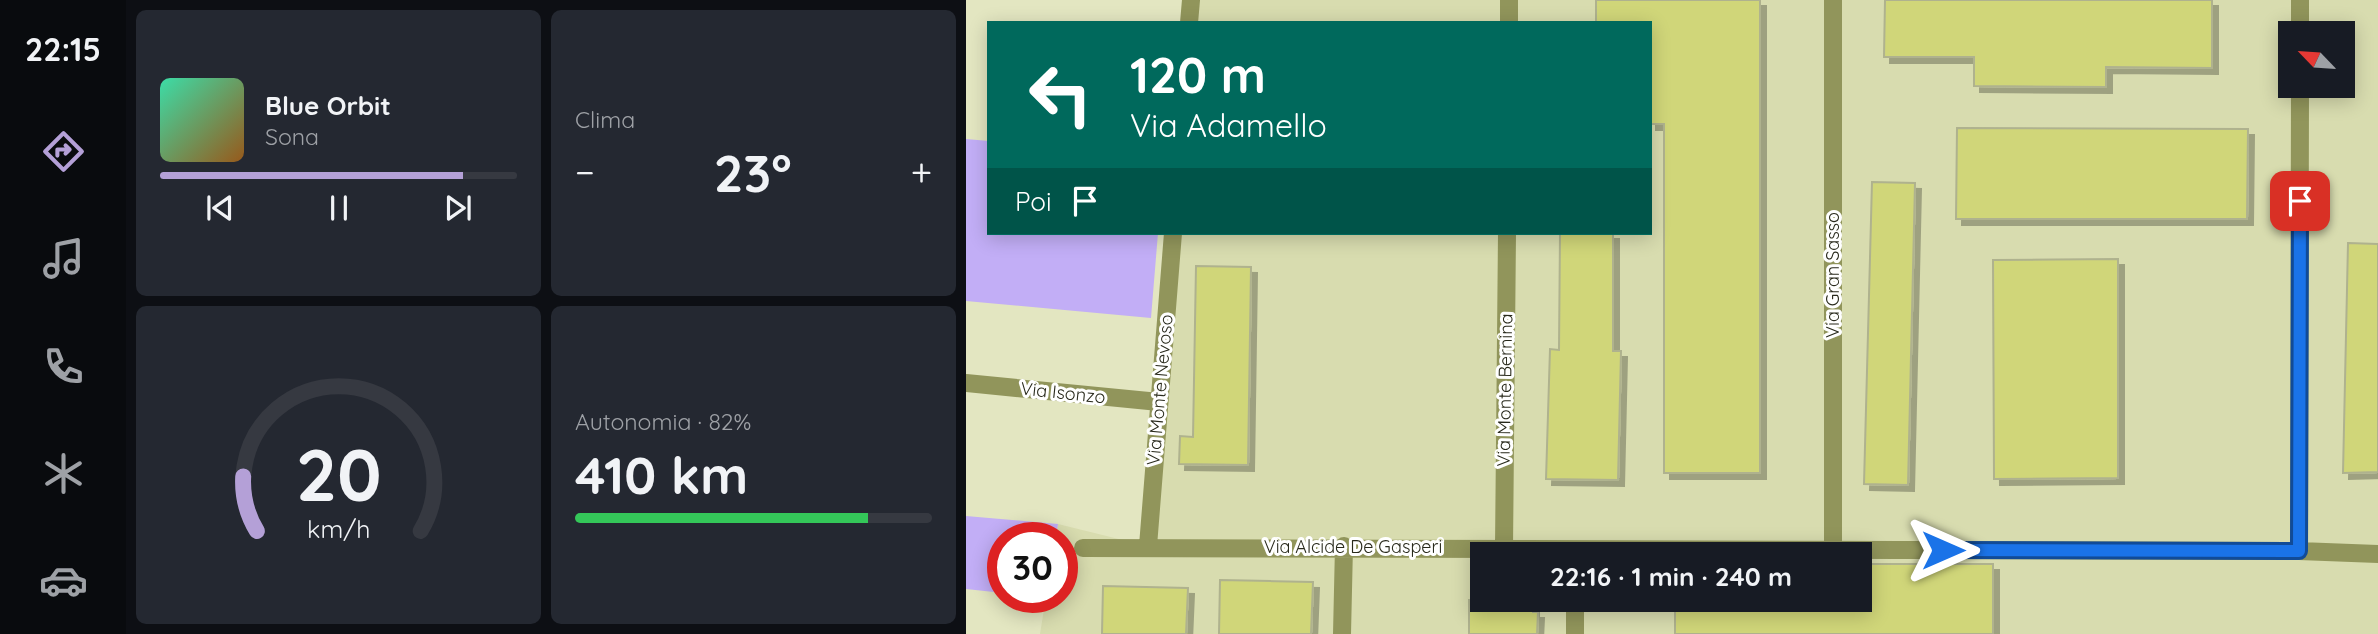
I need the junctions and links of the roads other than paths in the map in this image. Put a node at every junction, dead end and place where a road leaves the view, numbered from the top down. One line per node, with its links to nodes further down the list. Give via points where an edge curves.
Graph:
1 (1191, 0): 5 (street)
2 (1509, 0): 6 (street)
3 (1833, 0): 14 (street, Via Gran Sasso)
4 (2300, 0): 7 (street)
5 (1189, 21)
6 (1509, 21)
7 (2300, 21)
8 (2300, 98): 20 (street)
9 (1173, 235): 12 (street, Via Monte Nevoso)
10 (1507, 235): 13 (street, Via Monte Bernina)
11 (966, 383): 12 (street, Via Isonzo)
12 (1159, 402): 15 (street, Via Monte Nevoso)
13 (1504, 542)
14 (1833, 542)
15 (1147, 546): 16 (street, Via Alcide De Gasperi); 17 (street, Via Alcide De Gasperi)
16 (1344, 546): 18 (street, Via Alcide De Gasperi); 23 (street)
17 (1083, 548)
18 (1470, 548)
19 (1872, 550): 20 (street, Via Alcide De Gasperi)
20 (2299, 551): 21 (street, Via Alcide De Gasperi)
21 (2378, 554)
22 (1575, 612): 24 (street)
23 (1342, 634)
24 (1575, 634)

